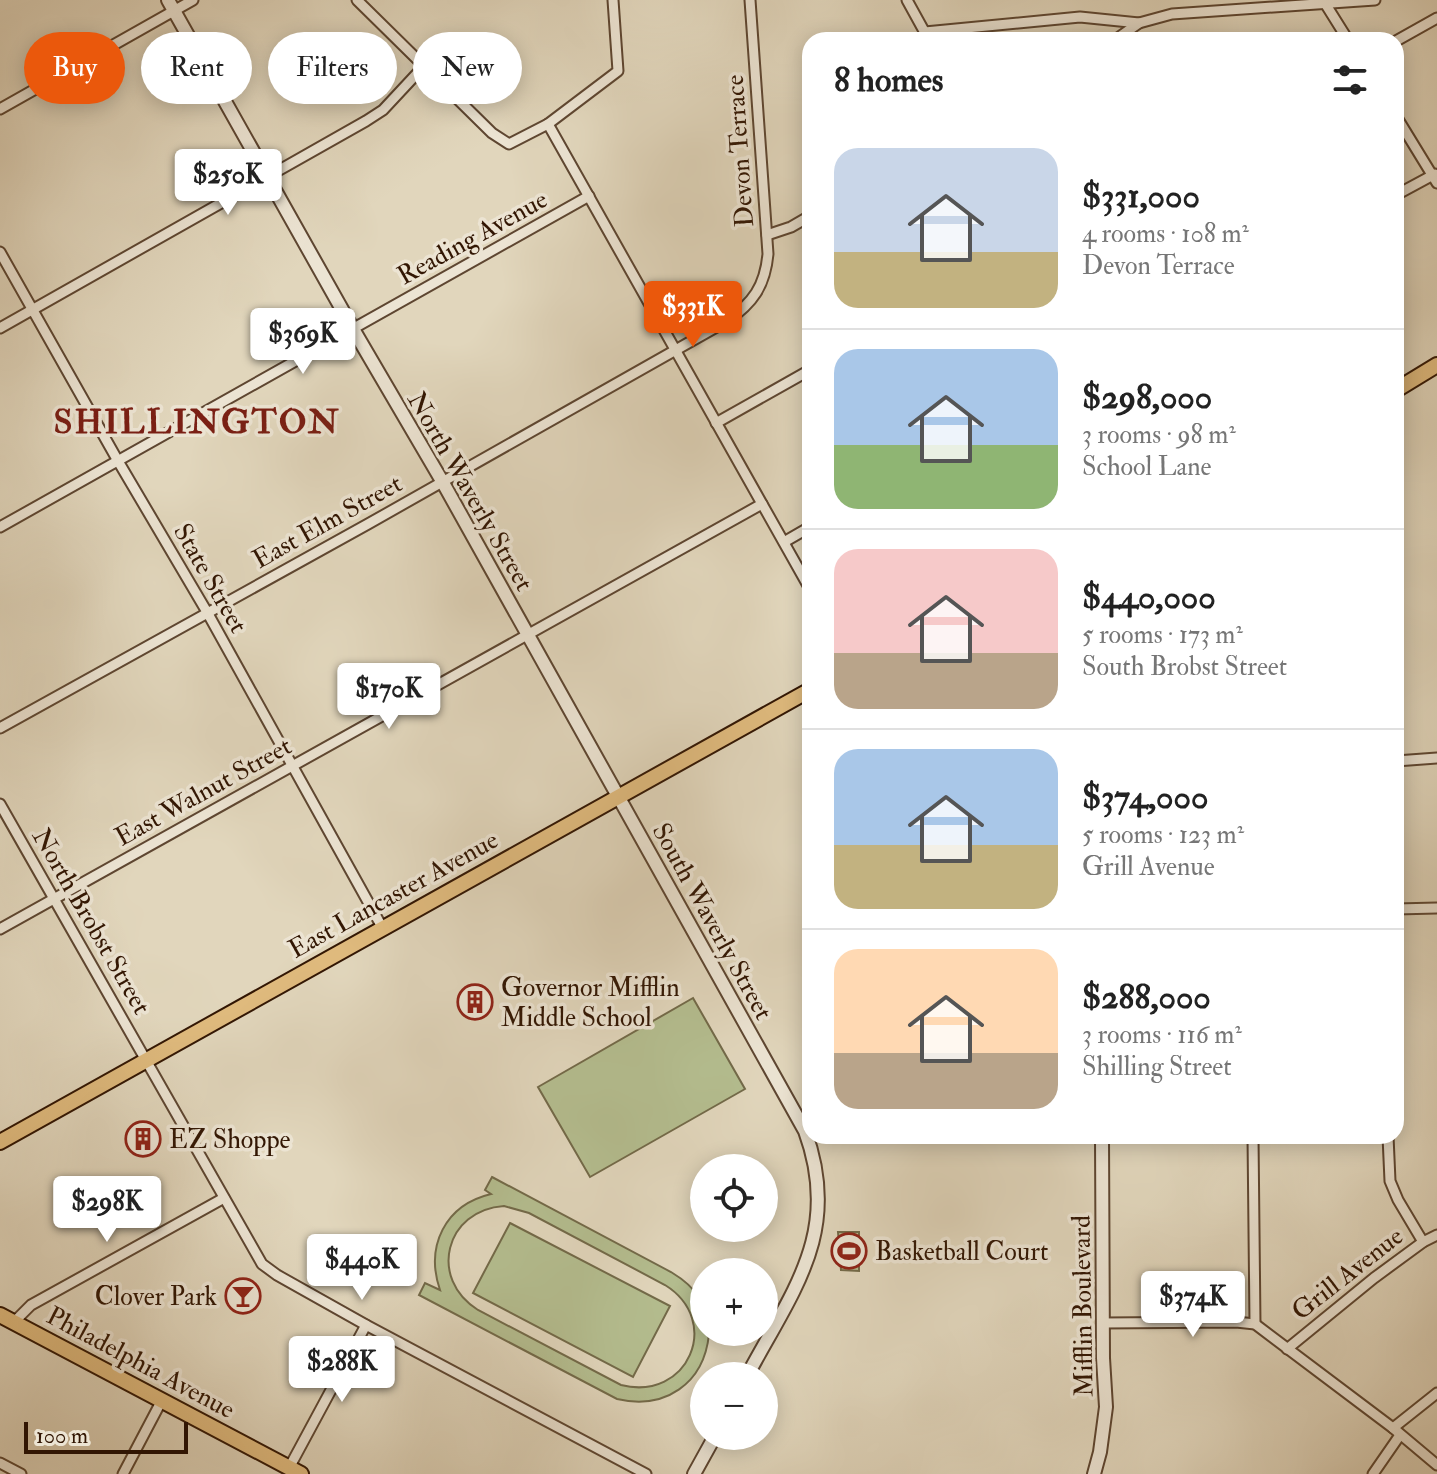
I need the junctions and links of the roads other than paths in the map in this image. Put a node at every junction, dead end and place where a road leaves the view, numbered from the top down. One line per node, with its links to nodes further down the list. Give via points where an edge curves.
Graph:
1 (193, 0): 9 (street)
2 (357, 0): 8 (street)
3 (613, 0): 21 (street, via 618,71)
4 (750, 0): 28 (street, Devon Terrace)
5 (907, 0): 12 (street)
6 (1375, 0): 7 (street)
7 (1324, 1): 11 (street, via 1172,14); 15 (street)
8 (368, 4): 17 (street)
9 (171, 6): 20 (street); 23 (street, North Waverly Street)
10 (1437, 18): 16 (street)
11 (1139, 23): 13 (street, via 1080,17); 14 (street)
12 (925, 32)
13 (959, 32)
14 (1126, 32)
15 (1343, 32)
16 (1404, 37)
17 (413, 54)
18 (413, 78): 23 (street, via 383,110)
19 (463, 104): 21 (street, via 509,144)
20 (0, 109)
21 (548, 124): 26 (street)
22 (1404, 129): 24 (street)
23 (266, 177): 30 (street); 32 (street, North Waverly Street)
24 (1435, 177): 25 (street)
25 (1404, 191)
26 (589, 196): 32 (street, Reading Avenue); 33 (street)
27 (802, 221): 28 (street)
28 (767, 235): 33 (street, Devon Terrace, via 765,274 745,308)
29 (0, 252): 30 (street, State Street)
30 (32, 310): 31 (street); 38 (street, State Street)
31 (0, 328)
32 (353, 329): 38 (street, Reading Avenue); 39 (street, North Waverly Street)
33 (675, 349): 37 (street); 39 (street, East Elm Street)
34 (1437, 365): 36 (main road)
35 (802, 375): 37 (street)
36 (1404, 385)
37 (716, 423): 40 (street)
38 (118, 461): 41 (street, Reading Avenue); 45 (street, State Street)
39 (442, 481): 45 (street, East Elm Street); 46 (street, North Waverly Street)
40 (762, 504): 43 (street); 46 (street, East Walnut Street)
41 (0, 527)
42 (802, 532): 43 (street)
43 (784, 542): 44 (street)
44 (802, 575)
45 (207, 612): 48 (street, East Elm Street); 51 (street, State Street)
46 (527, 635): 51 (street, East Walnut Street); 52 (street, North Waverly Street)
47 (802, 694): 52 (main road, East Lancaster Avenue)
48 (0, 728)
49 (1437, 758): 50 (street)
50 (1404, 760)
51 (293, 766): 54 (street, East Walnut Street); 57 (street, State Street)
52 (619, 796): 57 (main road, East Lancaster Avenue); 60 (street, South Waverly Street)
53 (0, 804): 54 (street, North Brobst Street)
54 (54, 899): 58 (street, East Walnut Street); 59 (street, North Brobst Street)
55 (1437, 908): 56 (street)
56 (1404, 909)
57 (382, 927): 59 (main road, East Lancaster Avenue)
58 (0, 929)
59 (146, 1060): 61 (main road, East Lancaster Avenue); 66 (street, North Brobst Street)
60 (802, 1125)
61 (0, 1142)
62 (809, 1144): 75 (street, South Waverly Street, via 819,1200 811,1249)
63 (1102, 1144): 71 (street, Mifflin Boulevard)
64 (1253, 1144): 72 (street)
65 (1388, 1144): 68 (street, via 1390,1181)
66 (224, 1198): 70 (street, via 31,1305); 73 (street, North Brobst Street, via 262,1264)
67 (1437, 1235): 68 (street, Grill Avenue)
68 (1423, 1242): 74 (street, Grill Avenue)
69 (0, 1315): 70 (main road, Philadelphia Avenue)
70 (14, 1322): 77 (main road, Philadelphia Avenue)
71 (1103, 1323): 72 (street, Grill Avenue); 83 (street, Mifflin Boulevard, via 1106,1407)
72 (1255, 1324): 74 (street, Grill Avenue)
73 (366, 1325): 82 (street); 86 (street, North Brobst Street)
74 (1287, 1349): 78 (street)
75 (754, 1362)
76 (1437, 1393): 78 (street)
77 (162, 1400): 82 (main road, Philadelphia Avenue); 85 (street)
78 (1396, 1432): 80 (street); 88 (street)
79 (707, 1450): 87 (street)
80 (1437, 1465)
81 (1, 1467): 84 (street)
82 (295, 1471)
83 (1097, 1473)
84 (21, 1474)
85 (123, 1474)
86 (646, 1474)
87 (694, 1474)
88 (1373, 1474)

